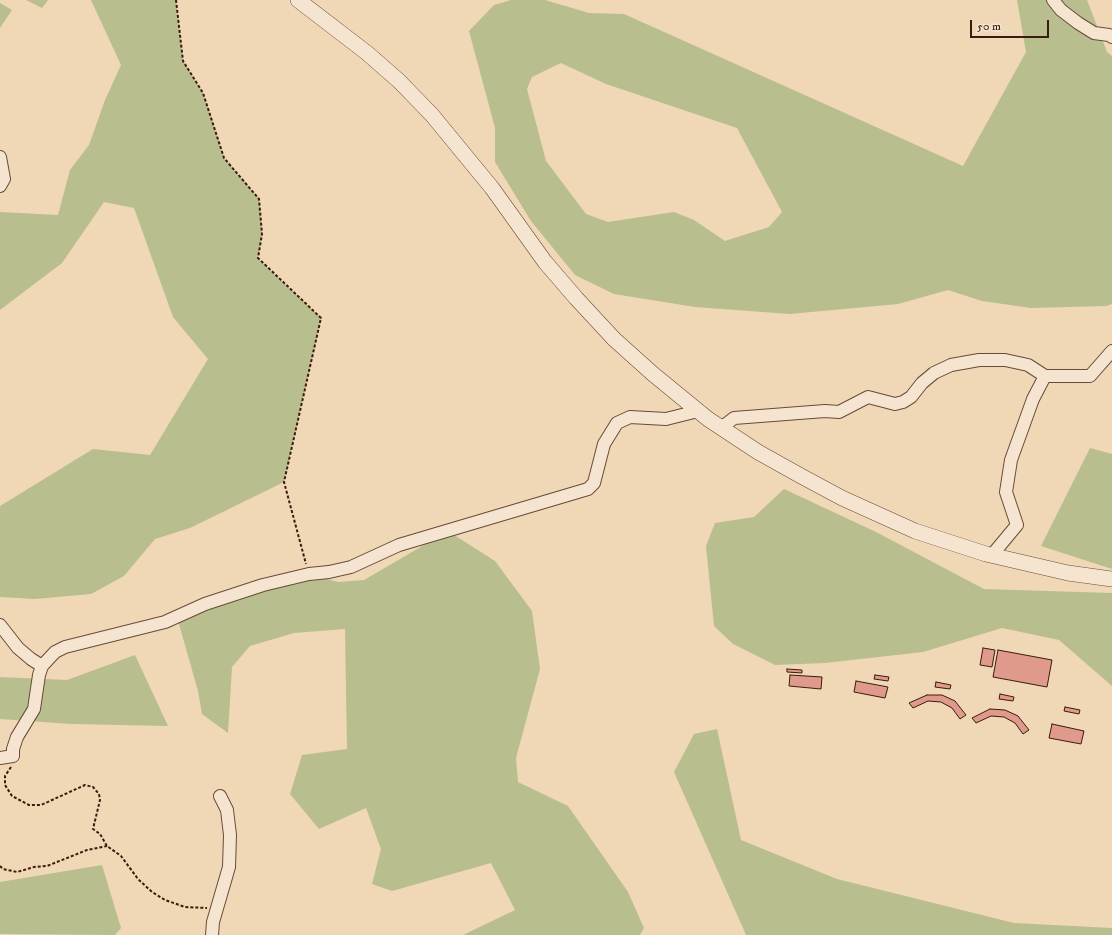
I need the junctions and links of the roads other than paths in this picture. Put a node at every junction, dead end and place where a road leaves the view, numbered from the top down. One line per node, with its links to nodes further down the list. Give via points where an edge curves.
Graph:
1 (298, 0): 8 (street, via 399,81 432,115 492,188 545,262 576,298 619,344)
2 (1053, 0): 3 (street, via 1078,23 1094,33)
3 (1112, 37)
4 (0, 157): 5 (street, via 4,179)
5 (0, 186)
6 (1112, 351): 7 (street, via 1090,376)
7 (1045, 376): 9 (street, via 1028,365 1005,360 979,360 951,365 934,372 903,402 895,404 868,397 839,412 820,411 734,418); 10 (street, via 1033,399 1011,460 1006,492 1017,525)
8 (698, 411): 9 (street); 13 (street, via 666,419 630,417 617,423 604,444 594,483 588,489 399,545 351,567 263,585 205,604 165,622 65,647 55,652)
9 (721, 428): 10 (street, via 758,452 842,498 915,531)
10 (992, 555): 11 (street, via 1068,573)
11 (1112, 579)
12 (0, 625): 13 (street, via 18,648)
13 (42, 666): 14 (street, via 34,709 17,738 13,756)
14 (0, 758)
15 (220, 796): 16 (street, via 227,810 230,854)
16 (212, 935)

